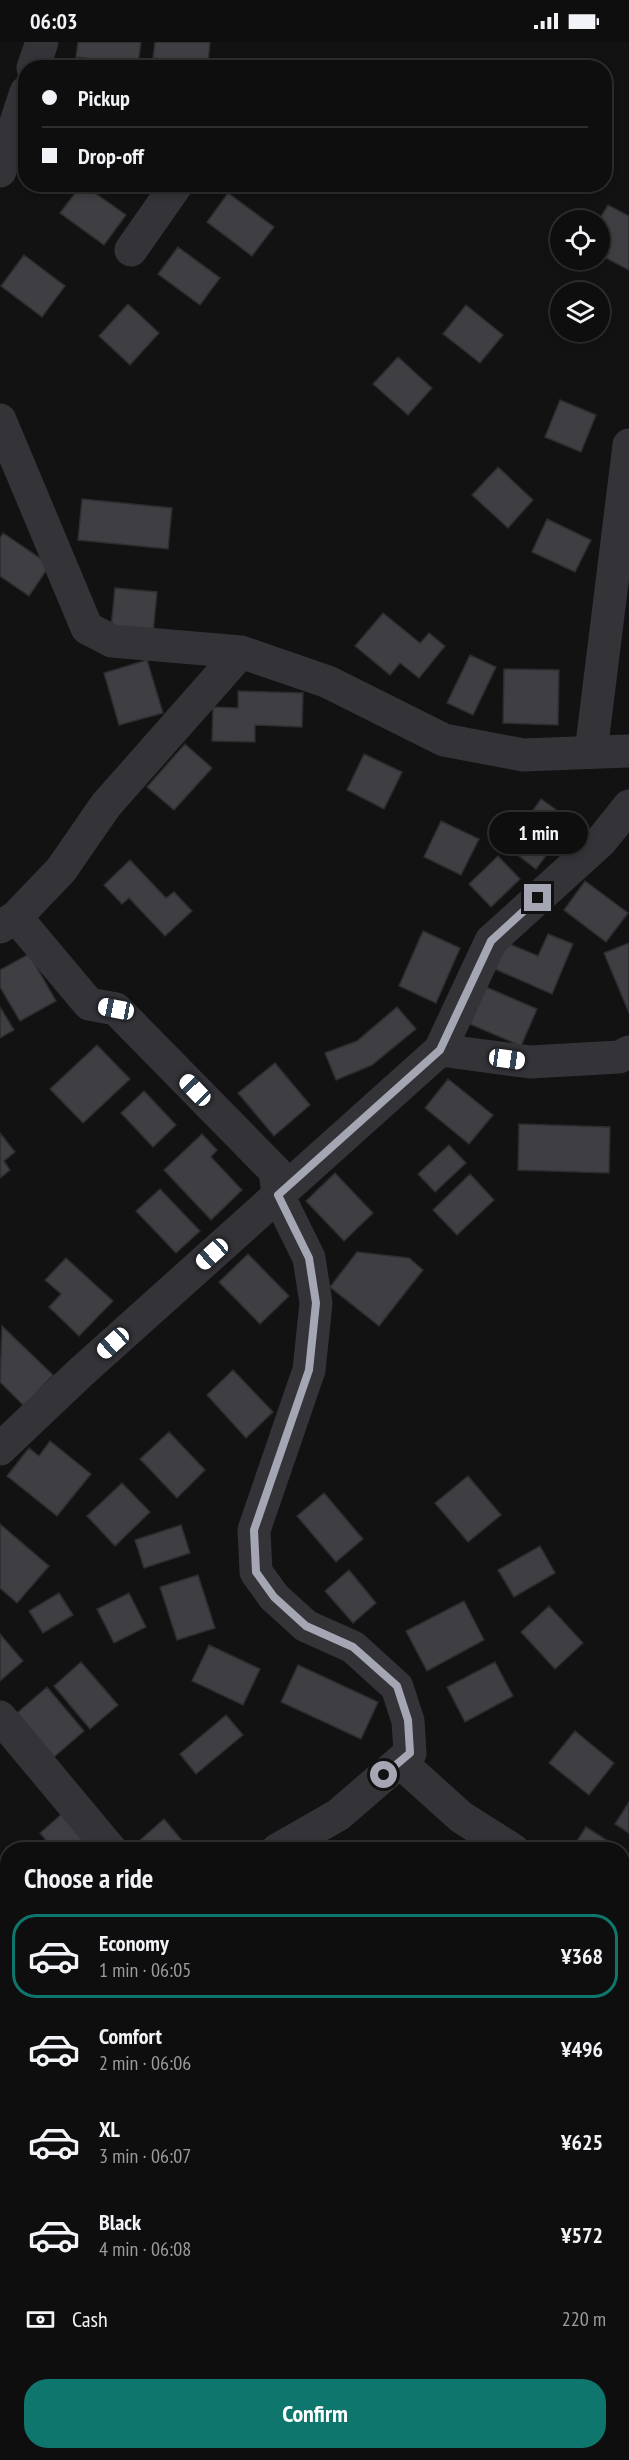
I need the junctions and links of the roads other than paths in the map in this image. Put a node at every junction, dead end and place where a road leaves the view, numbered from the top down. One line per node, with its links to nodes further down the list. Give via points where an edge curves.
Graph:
1 (42, 42): 2 (street)
2 (36, 60)
3 (18, 116): 4 (street)
4 (0, 171)
5 (171, 192): 6 (street)
6 (131, 250)
7 (0, 420): 9 (street, via 87,628 112,641)
8 (629, 445): 11 (street)
9 (241, 652): 11 (street, via 328,682 444,740 523,755); 13 (street, via 106,805 61,870)
10 (629, 751): 11 (street)
11 (591, 752)
12 (629, 806): 14 (street, via 601,841 491,941)
13 (8, 922): 16 (street, via 89,1004 116,1009 275,1171)
14 (440, 1050): 15 (street, via 530,1062 619,1057); 16 (street)
15 (629, 1052)
16 (278, 1195): 17 (street); 19 (street, via 309,1258 316,1303 309,1370 254,1530 256,1572 274,1597 306,1626 353,1647 397,1686 408,1720 410,1753)
17 (0, 1449)
18 (0, 1717): 20 (street)
19 (400, 1762): 21 (street, via 338,1815); 22 (street, via 461,1817)
20 (104, 1842)
21 (291, 1842)
22 (500, 1842)

